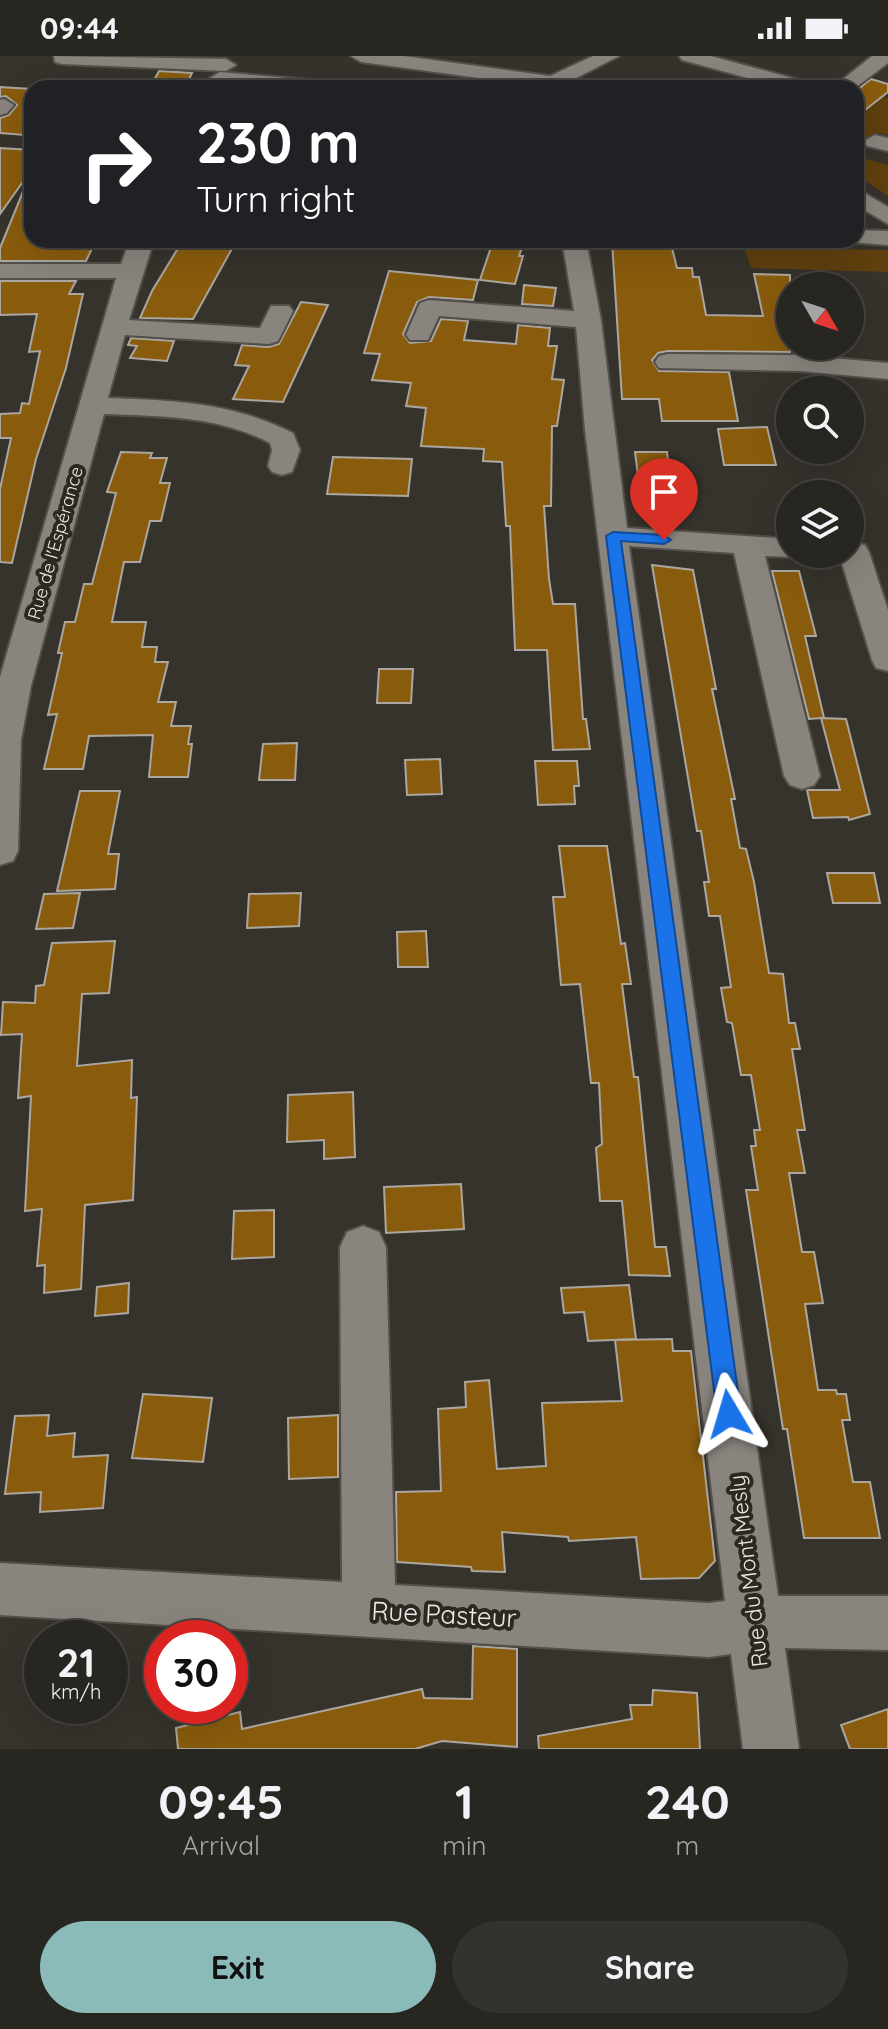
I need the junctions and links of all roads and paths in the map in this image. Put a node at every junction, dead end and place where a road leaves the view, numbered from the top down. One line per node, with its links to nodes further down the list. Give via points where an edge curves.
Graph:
1 (361, 56): 9 (street)
2 (609, 56): 10 (street)
3 (689, 56): 6 (street)
4 (885, 56): 12 (street)
5 (62, 58): 7 (street)
6 (714, 59): 11 (street)
7 (223, 72): 8 (street)
8 (278, 80)
9 (517, 80)
10 (559, 80)
11 (781, 80)
12 (853, 80)
13 (864, 200): 14 (street)
14 (888, 217)
15 (864, 237): 16 (street)
16 (888, 238)
17 (139, 248): 20 (street, Rue de l'Espérance)
18 (575, 248): 24 (street, Rue du Mont Mesly)
19 (0, 271): 20 (street)
20 (130, 271): 25 (street, Rue de l'Espérance)
21 (436, 278): 22 (street)
22 (429, 308): 24 (street); 26 (street)
23 (280, 311): 25 (street, via 269,336)
24 (588, 320): 31 (street, Rue du Mont Mesly)
25 (116, 327): 29 (street, Rue de l'Espérance)
26 (419, 335)
27 (668, 362): 28 (street, via 799,363)
28 (888, 371)
29 (94, 406): 30 (street, via 244,419 283,439); 39 (street, Rue de l'Espérance, via 14,686 4,740)
30 (282, 466)
31 (613, 536): 32 (street); 43 (street, Rue du Mont Mesly)
32 (747, 546): 33 (street); 38 (street)
33 (776, 547)
34 (864, 553): 35 (street)
35 (888, 555)
36 (857, 568): 37 (street)
37 (888, 660)
38 (802, 776)
39 (0, 851)
40 (363, 1247): 42 (street)
41 (0, 1589): 42 (street, Rue Pasteur)
42 (369, 1609): 43 (street, Rue Pasteur, via 709,1630)
43 (755, 1623): 44 (street, Rue Pasteur); 45 (street, Rue du Mont Mesly)
44 (888, 1623)
45 (771, 1749)

